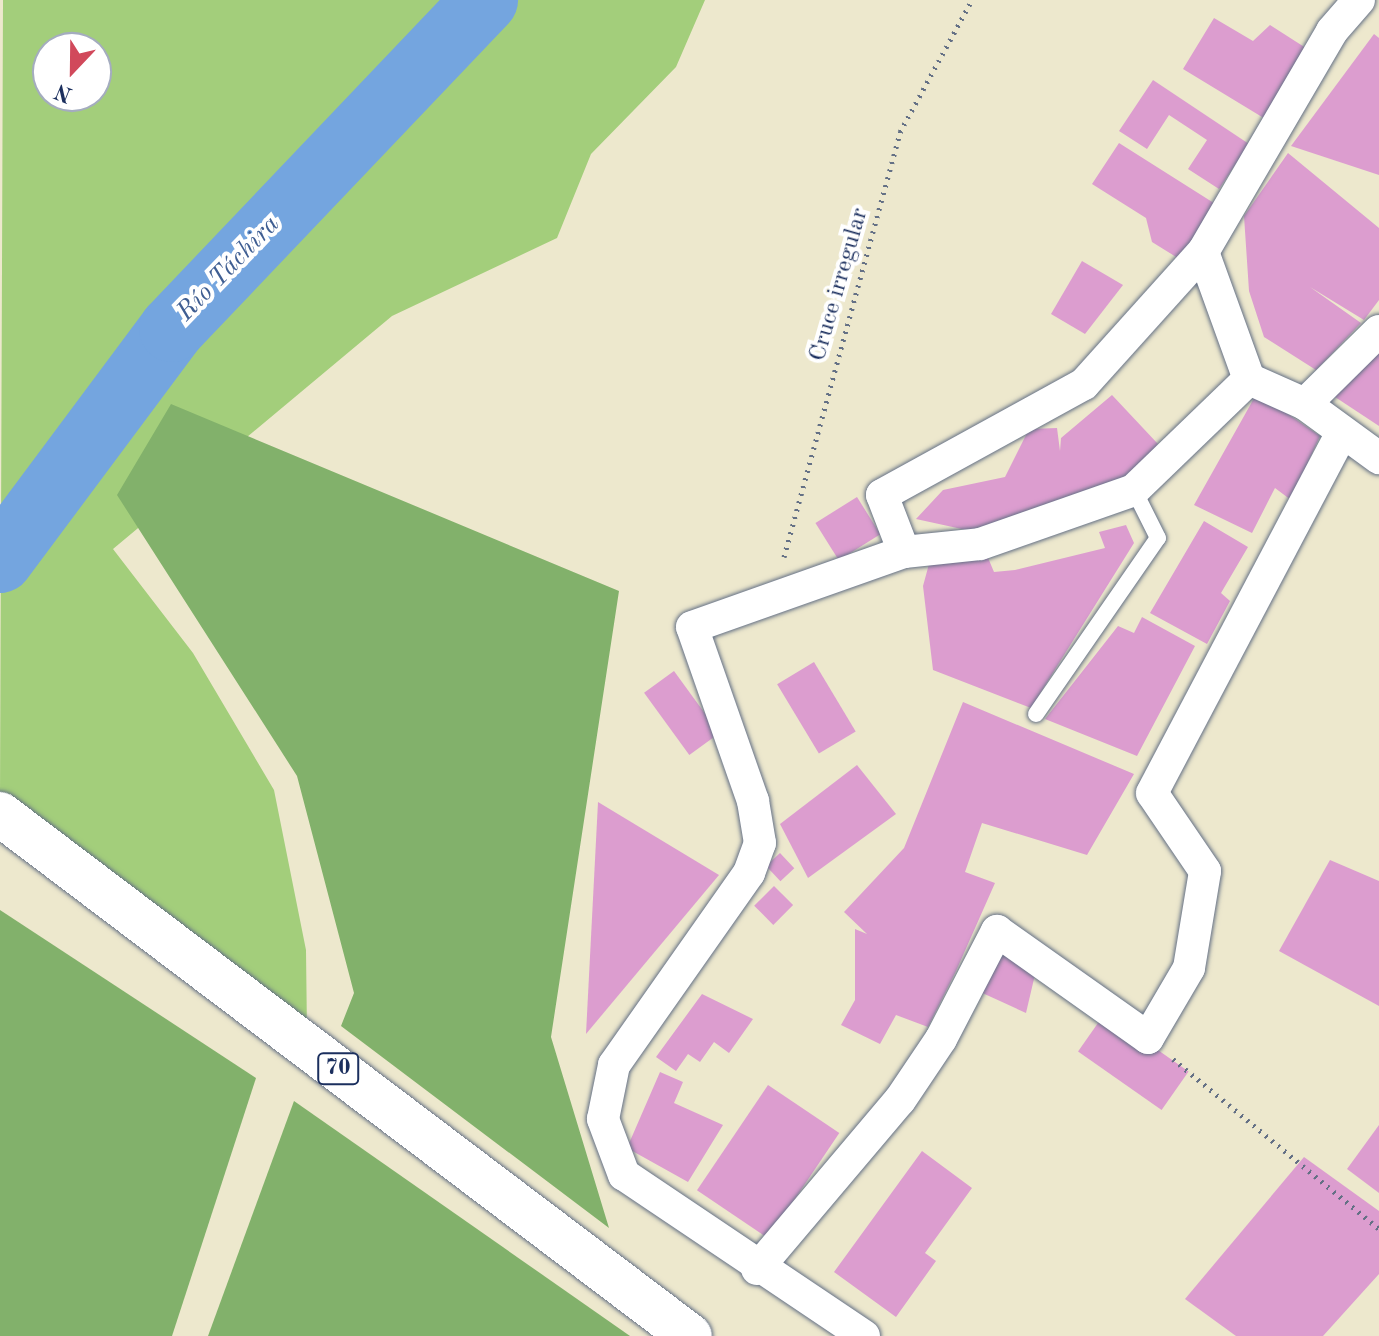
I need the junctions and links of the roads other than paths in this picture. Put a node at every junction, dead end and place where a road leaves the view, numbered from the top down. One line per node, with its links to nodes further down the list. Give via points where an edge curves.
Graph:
1 (1360, 0): 2 (street); 3 (street, via 1332,31)
2 (1379, 12)
3 (1203, 252): 5 (street); 10 (street, via 1084,384 882,495)
4 (1379, 331): 6 (street)
5 (1249, 379): 6 (street); 9 (street)
6 (1305, 404): 7 (street)
7 (1342, 433): 8 (street); 13 (street, via 1152,793 1205,871 1189,968 1148,1038 997,931 900,1100)
8 (1379, 458)
9 (1134, 490): 10 (street, via 980,544); 11 (lane, via 1158,538)
10 (904, 552): 13 (street, via 775,593 692,627 753,801 760,843 749,873 614,1065 603,1119 624,1175)
11 (1036, 714)
12 (0, 814): 14 (highway, 70)
13 (757, 1269): 15 (street)
14 (683, 1330)
15 (845, 1332)

